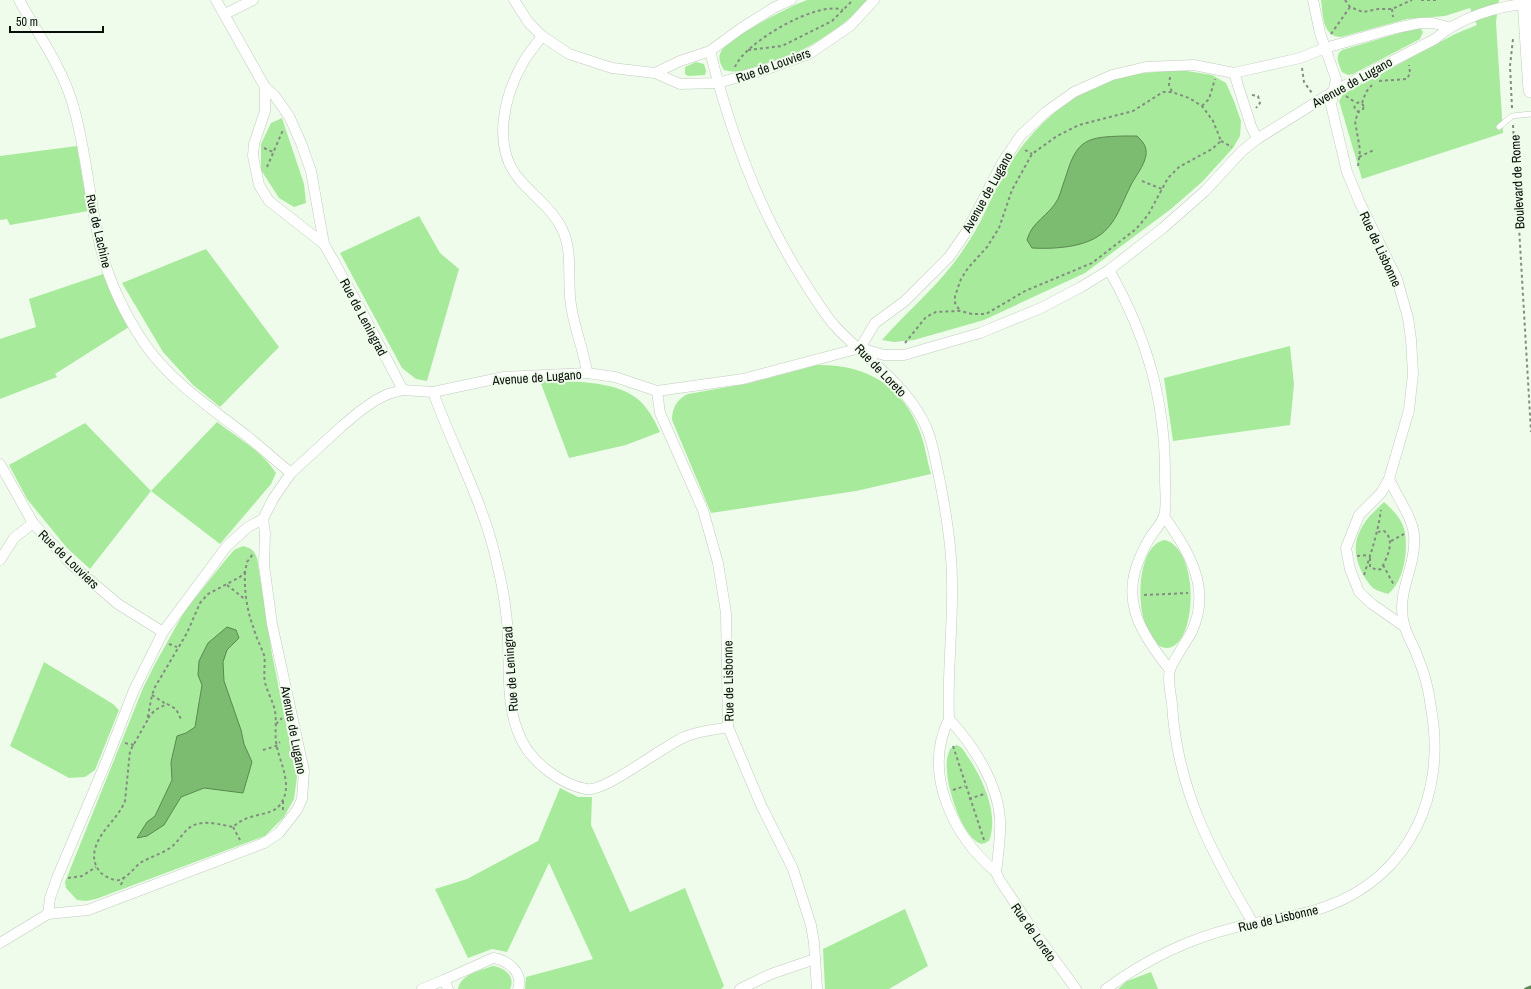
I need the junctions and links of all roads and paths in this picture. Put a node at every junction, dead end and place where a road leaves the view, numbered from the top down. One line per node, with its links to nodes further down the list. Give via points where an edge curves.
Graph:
1 (19, 0): 66 (street, Rue de Lachine, via 60,72 73,104 86,161 99,242 107,269 129,317 145,344 196,398)
2 (216, 0): 17 (street, Rue de Leningrad)
3 (253, 0): 17 (street)
4 (514, 0): 22 (street, Rue de Louviers, via 529,23)
5 (791, 0): 25 (street, via 740,29)
6 (853, 0): 16 (path)
7 (874, 0): 32 (street, Rue de Louviers, via 850,26 809,54)
8 (1313, 0): 23 (street)
9 (1344, 0): 14 (path)
10 (1412, 0): 15 (path)
11 (1421, 0): 12 (path)
12 (1437, 0)
13 (1527, 2): 19 (street, Avenue de Lugano); 35 (main road)
14 (1350, 7): 15 (path, via 1363,12); 20 (path)
15 (1392, 8): 18 (path)
16 (843, 10): 24 (path, via 832,21 782,46); 24 (path, via 839,8 817,11 799,18 767,33)
17 (225, 14): 34 (street, Rue de Leningrad)
18 (1394, 22)
19 (1448, 27): 23 (street, Avenue de Lugano, via 1420,23); 37 (street, Avenue de Lugano, via 1435,39)
20 (1331, 35)
21 (1513, 35): 43 (path, via 1510,66)
22 (542, 36): 30 (street, Rue de Louviers, via 561,49 587,61 618,70); 60 (street, via 524,61 514,83 505,114 503,139 515,174 551,211 563,231 567,246 568,292)
23 (1325, 48): 26 (street, Avenue de Lugano); 37 (street)
24 (746, 50): 32 (path, via 735,65)
25 (710, 51): 30 (street); 33 (street, Rue de Loreto)
26 (1300, 58): 31 (street, Avenue de Lugano); 38 (path, via 1304,82)
27 (1409, 64): 40 (path, via 1410,73 1407,79 1373,84 1366,92)
28 (1171, 65): 29 (street, Avenue de Lugano); 36 (path, via 1169,85); 59 (street, Avenue de Lugano, via 1112,74 1074,92 1046,112 1021,136 1006,156 967,231 949,257 910,297 875,323)
29 (1218, 69): 31 (street, Avenue de Lugano); 41 (path, via 1209,99)
30 (655, 73): 33 (street, Rue de Louviers, via 680,84)
31 (1234, 73): 48 (street)
32 (733, 80): 33 (street, Rue de Louviers)
33 (718, 83): 59 (street, Rue de Loreto, via 752,181 779,238 820,306 835,325)
34 (265, 87): 45 (street, Rue de Leningrad); 53 (street, Rue de Leningrad, via 265,111 254,144 253,156)
35 (1531, 90)
36 (1172, 92): 41 (path); 57 (path, via 1163,92 1133,111 1070,129 1032,154 1012,190 999,228 987,247 968,268 956,289 955,303)
37 (1338, 92): 38 (street, Avenue de Lugano); 39 (path); 52 (street, Rue de Lisbonne, via 1331,105)
38 (1316, 102): 48 (street, Avenue de Lugano)
39 (1356, 103): 40 (path); 42 (path, via 1355,107)
40 (1362, 103): 42 (path, via 1363,108)
41 (1202, 106): 54 (path, via 1213,121 1221,141 1179,168 1168,178)
42 (1359, 111): 50 (path, via 1355,121)
43 (1512, 112)
44 (1531, 114): 47 (lane, via 1512,116)
45 (289, 116): 53 (path); 55 (street, Rue de Leningrad, via 311,171)
46 (1513, 123): 64 (path, Boulevard de Rome)
47 (1499, 127)
48 (1257, 139): 56 (street, Avenue de Lugano, via 1164,228)
49 (1374, 150): 50 (path)
50 (1359, 157): 52 (path, via 1358,171)
51 (1142, 181): 54 (path)
52 (1351, 181): 67 (street, Rue de Lisbonne, via 1397,279 1411,339 1413,374 1409,410)
53 (259, 185): 55 (street, Rue de Leningrad, via 269,201)
54 (1162, 189): 57 (path, via 1148,215 1136,229 1092,263 1026,291 986,314 972,314)
55 (324, 244): 61 (street, Rue de Leningrad)
56 (1109, 270): 59 (street, Avenue de Lugano, via 1041,308 974,335 904,355 884,355); 68 (street, via 1132,313 1154,374 1165,446)
57 (960, 310): 58 (path, via 936,312 926,317)
58 (903, 347)
59 (860, 348): 62 (street, Avenue de Lugano, via 743,379); 87 (street, Rue de Loreto, via 916,408 927,430 937,468 947,526 952,581)
60 (587, 373): 62 (street, Avenue de Lugano, via 615,377); 63 (street, Avenue de Lugano, via 504,377)
61 (402, 390): 63 (street, Avenue de Lugano); 66 (street, Avenue de Lugano, via 388,394 360,410)
62 (657, 391): 90 (street, Rue de Lisbonne, via 660,413 703,510 718,563 726,613)
63 (434, 392): 90 (street, Rue de Leningrad, via 446,429 472,486 494,550 506,613 512,710 523,742 543,768 564,781 587,790 630,771 687,736)
64 (1531, 432)
65 (0, 464): 70 (street, Rue de Louviers)
66 (291, 473): 69 (street, Avenue de Lugano)
67 (1389, 479): 78 (street, Rue de Lisbonne, via 1408,517 1414,538 1410,570); 80 (street, Rue de Lisbonne, via 1381,493 1359,515 1346,548 1347,558 1359,592)
68 (1164, 516): 84 (street, via 1193,563 1199,593 1196,622); 84 (street, via 1138,561 1133,596 1139,626 1147,642)
69 (263, 519): 81 (street, via 248,527 227,546); 105 (street, Avenue de Lugano, via 264,566 270,612 304,771 302,799 297,810 279,833 264,843 94,908)
70 (33, 523): 72 (street, via 14,538); 81 (street, Rue de Louviers, via 88,579 118,604)
71 (255, 552): 74 (path, via 247,562)
72 (0, 560)
73 (1383, 565): 73 (path, via 1377,570 1370,567 1370,555 1378,532 1384,531 1391,541); 78 (path)
74 (245, 572): 75 (path); 79 (path)
75 (227, 585): 79 (path); 83 (path, via 208,594 200,603 187,633)
76 (1192, 593): 77 (path)
77 (1150, 595)
78 (1402, 598): 80 (street, Rue de Lisbonne)
79 (246, 600): 92 (path, via 253,629 264,655 265,681 275,709)
80 (1405, 627): 106 (street, Rue de Lisbonne, via 1424,674 1432,717 1433,777 1428,802 1418,826 1390,866 1355,894 1302,914)
81 (163, 632): 104 (street, via 134,690)
82 (167, 643): 83 (path)
83 (177, 647): 85 (path)
84 (1170, 670): 106 (street, via 1176,741 1187,789 1220,868)
85 (152, 695): 86 (path); 88 (path)
86 (167, 704): 88 (path, via 155,710); 89 (path, via 176,709)
87 (949, 719): 103 (street, via 964,735 994,791 1000,822); 103 (street, Rue de Loreto, via 942,732 939,746 939,774 946,803 957,826 972,847)
88 (147, 721): 102 (path, via 130,751 128,786 122,808 99,838 94,859)
89 (182, 721)
90 (728, 728): 108 (street, Rue de Lisbonne, via 761,805 793,869 811,925)
91 (280, 742): 92 (path)
92 (276, 746): 94 (path); 99 (path, via 284,772 286,789 283,799 271,812 255,814)
93 (953, 746): 95 (path)
94 (263, 750)
95 (965, 786): 96 (path); 98 (path)
96 (950, 791)
97 (987, 793): 98 (path)
98 (970, 799): 100 (path)
99 (233, 827): 101 (path); 102 (path, via 203,823 194,825 171,848 140,863 118,880 102,874)
100 (985, 843)
101 (242, 844)
102 (96, 867): 104 (path, via 82,876)
103 (996, 872): 114 (street, Rue de Loreto, via 1032,929)
104 (56, 878): 105 (street)
105 (48, 914): 107 (street, Avenue de Lugano)
106 (1254, 923): 115 (street, Rue de Lisbonne, via 1178,945 1147,961)
107 (0, 943)
108 (815, 959): 112 (street, via 772,974); 113 (street, Rue de Lisbonne)
109 (446, 984): 110 (street); 111 (street, via 493,958 508,962 514,968 518,976)
110 (422, 989)
111 (518, 989)
112 (740, 989)
113 (816, 989)
114 (1076, 989)
115 (1106, 989)

